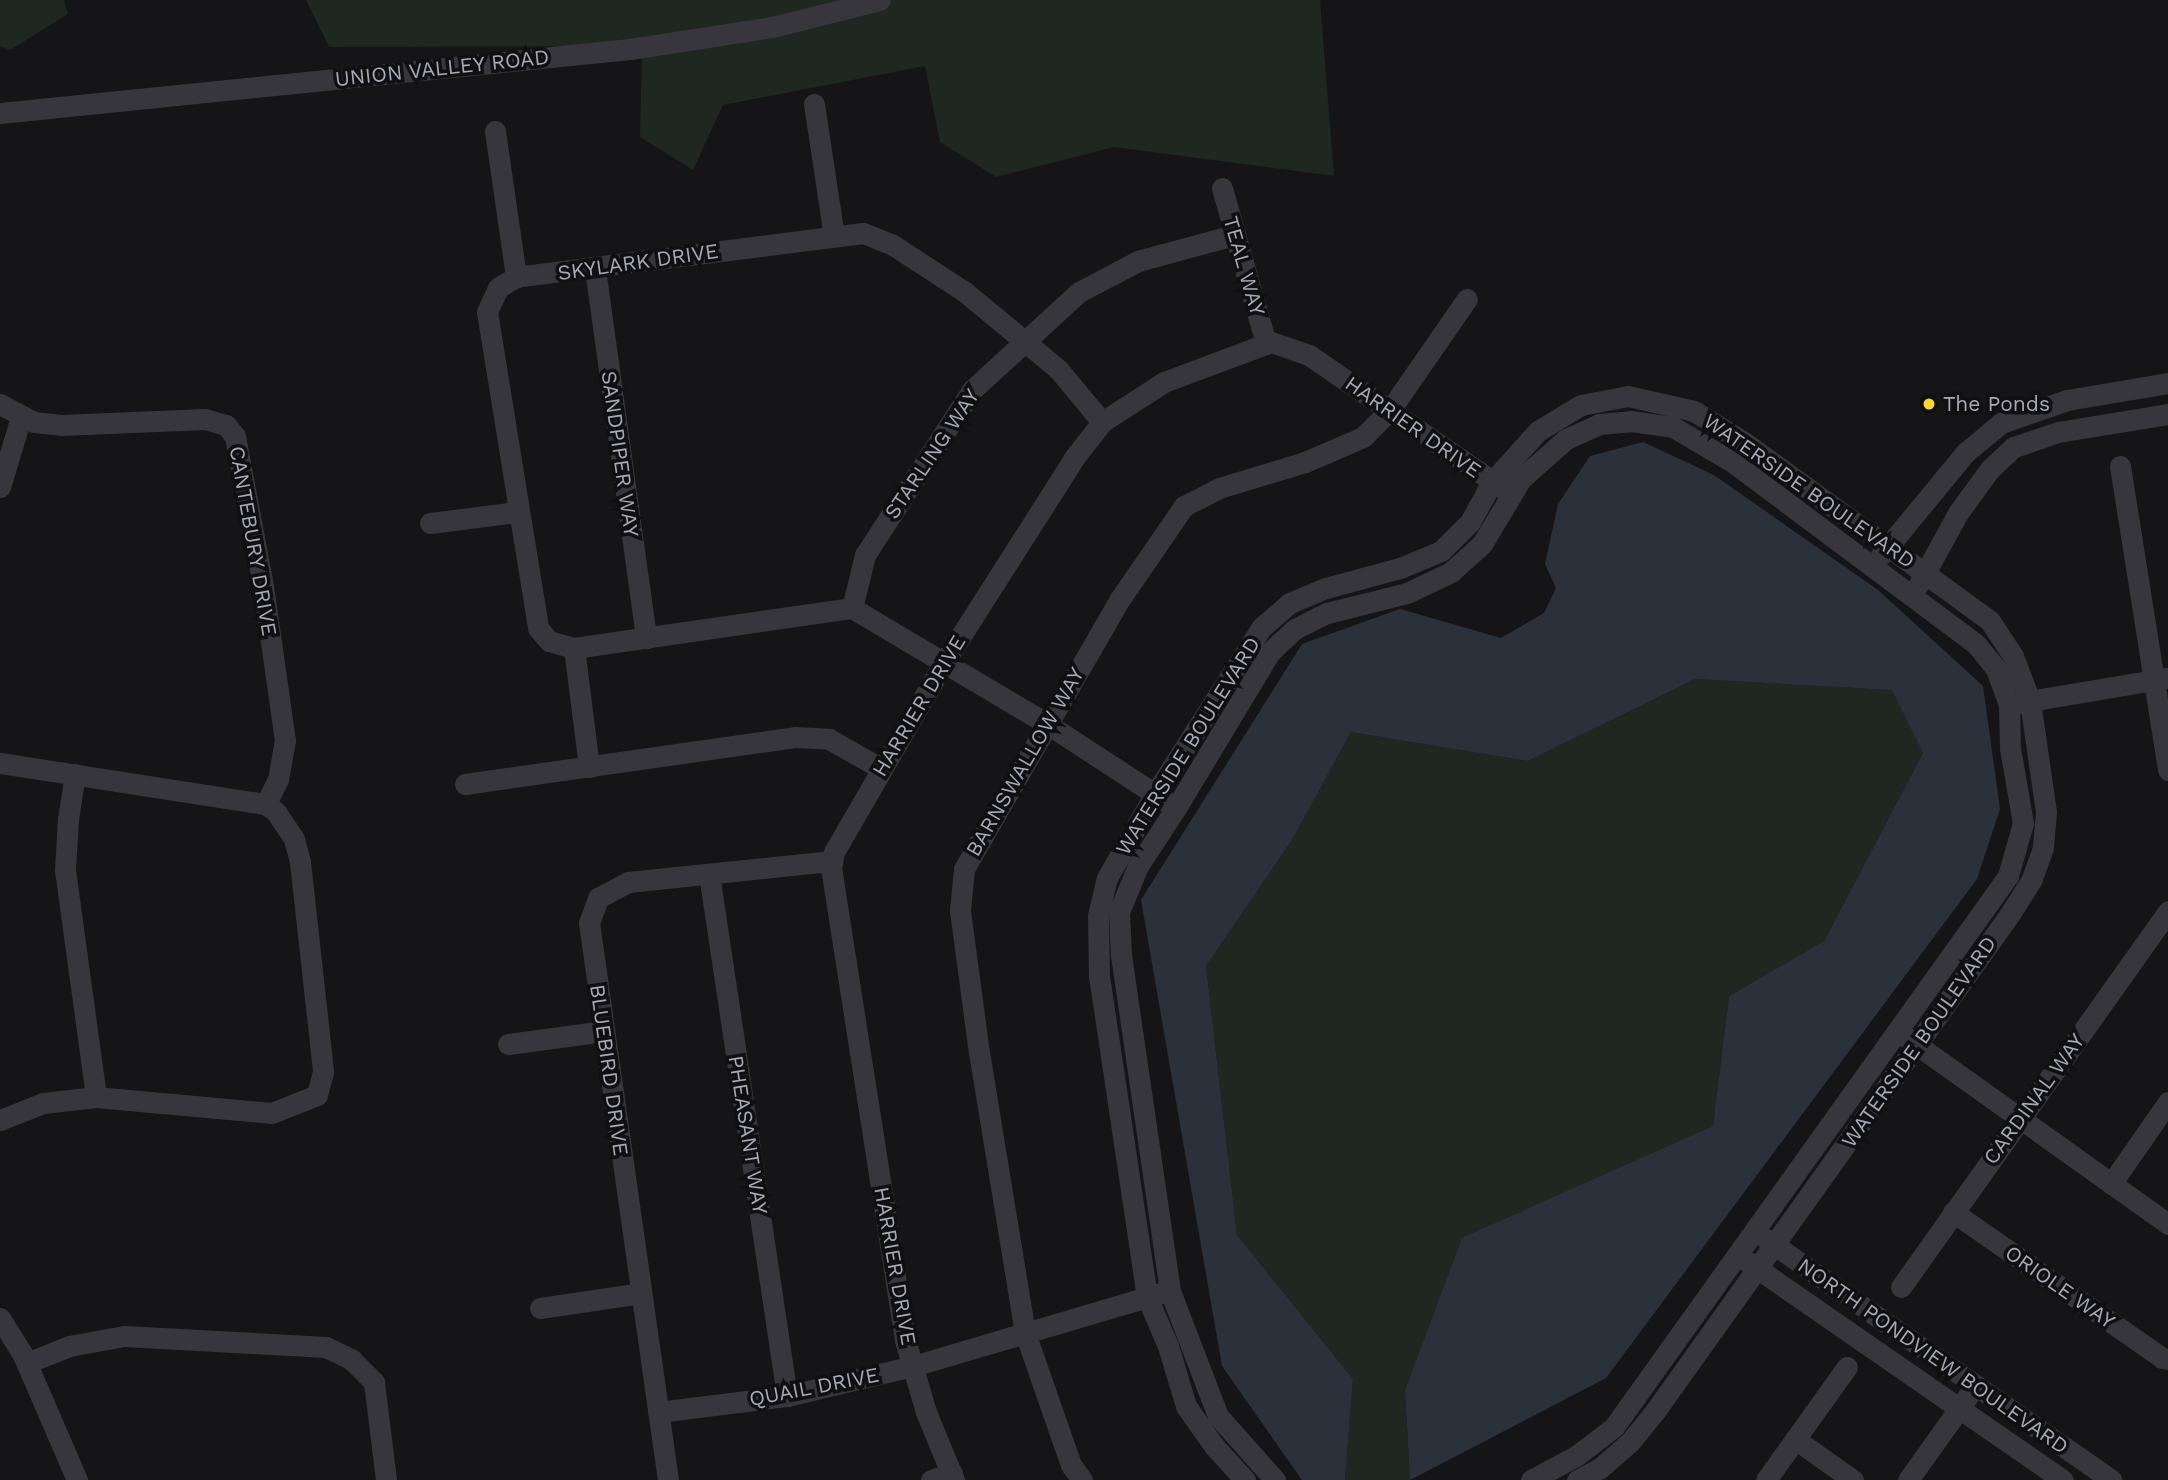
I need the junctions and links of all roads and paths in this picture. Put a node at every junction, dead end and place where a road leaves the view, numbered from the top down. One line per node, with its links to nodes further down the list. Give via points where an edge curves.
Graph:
1 (880, 0): 3 (street, UNION VALLEY ROAD, via 772,27 630,49)
2 (814, 104): 7 (street)
3 (0, 113)
4 (495, 131): 9 (street)
5 (1223, 188): 6 (street, TEAL WAY)
6 (1234, 235): 11 (street, STARLING WAY, via 1126,267 1079,292); 12 (street, TEAL WAY)
7 (835, 237): 8 (street, SKYLARK DRIVE); 11 (street, SKYLARK DRIVE, via 863,233 893,245 965,292)
8 (595, 269): 9 (street, SKYLARK DRIVE); 30 (street, SANDPIPER WAY)
9 (516, 277): 23 (street, via 498,288 487,312)
10 (1467, 299): 15 (street, BARNSWALLOW WAY)
11 (1025, 340): 18 (street, SKYLARK DRIVE, via 1058,369); 29 (street, STARLING WAY, via 972,390 865,555)
12 (1266, 344): 15 (street, HARRIER DRIVE, via 1309,355); 18 (street, HARRIER DRIVE, via 1164,382)
13 (2168, 383): 25 (street, via 2067,400 2001,424 1966,452)
14 (0, 404): 17 (street, CANTEBURY DRIVE)
15 (1390, 410): 20 (street, HARRIER DRIVE); 35 (street, BARNSWALLOW WAY, via 1363,437 1305,462 1219,488 1184,506 1120,598)
16 (2168, 414): 27 (street, via 2058,432 2014,447 1990,468 1958,513)
17 (21, 416): 21 (street); 43 (street, CANTEBURY DRIVE, via 61,425 205,419 226,425 236,436 285,740 278,779)
18 (1102, 422): 32 (street, HARRIER DRIVE, via 1074,458)
19 (2120, 466): 33 (street)
20 (1492, 482): 22 (street, HARRIER DRIVE); 25 (street, WATERSIDE BOULEVARD, via 1538,431 1581,405 1628,396 1694,411); 42 (street, WATERSIDE BOULEVARD, via 1470,522 1441,551 1290,603 1262,627)
21 (0, 487)
22 (1512, 493): 26 (street, WATERSIDE BOULEVARD, via 1521,479 1566,439 1599,424 1631,421 1673,426 1734,463); 44 (street, WATERSIDE BOULEVARD, via 1482,544 1451,572 1407,593 1327,613 1295,629 1270,652)
23 (517, 512): 24 (street); 31 (street, via 538,628 549,641)
24 (430, 523)
25 (1888, 545): 26 (street); 27 (street, WATERSIDE BOULEVARD)
26 (1875, 566): 28 (street, WATERSIDE BOULEVARD)
27 (1927, 573): 28 (street); 34 (street, WATERSIDE BOULEVARD, via 1990,621 2013,656)
28 (1912, 594): 34 (street, WATERSIDE BOULEVARD, via 1976,644)
29 (852, 608): 30 (street); 32 (street)
30 (646, 638): 31 (street)
31 (574, 648): 37 (street)
32 (943, 664): 35 (street); 38 (street, HARRIER DRIVE)
33 (2161, 678): 34 (street); 39 (street)
34 (2020, 702): 48 (street, WATERSIDE BOULEVARD, via 2010,748 2023,823 2008,876); 51 (street, WATERSIDE BOULEVARD, via 2046,812 2043,848 2032,879 2010,914)
35 (1046, 723): 42 (street); 69 (street, BARNSWALLOW WAY, via 964,870 960,909)
36 (0, 763): 40 (street)
37 (589, 767): 38 (street, via 795,737 829,739); 41 (street)
38 (882, 769): 45 (street, HARRIER DRIVE)
39 (2168, 770)
40 (75, 774): 43 (street); 52 (street, via 65,870)
41 (465, 784)
42 (1155, 794): 44 (street); 66 (street, WATERSIDE BOULEVARD, via 1107,878 1098,916 1099,975)
43 (266, 804): 52 (street, via 294,839 300,862 323,1072 317,1095 272,1113)
44 (1177, 808): 64 (street, WATERSIDE BOULEVARD, via 1138,866 1119,912 1121,955)
45 (832, 861): 46 (street, BLUEBIRD DRIVE); 72 (street, HARRIER DRIVE, via 905,1340)
46 (709, 874): 49 (street, BLUEBIRD DRIVE, via 628,882 598,898 589,923); 75 (street, PHEASANT WAY)
47 (2167, 916): 54 (street, CARDINAL WAY)
48 (1896, 1030): 51 (street); 59 (street, WATERSIDE BOULEVARD)
49 (604, 1031): 50 (street); 65 (street, BLUEBIRD DRIVE)
50 (508, 1044)
51 (1917, 1045): 54 (street); 60 (street, WATERSIDE BOULEVARD)
52 (96, 1097): 55 (street, via 43,1103)
53 (2168, 1102): 56 (street)
54 (2020, 1119): 56 (street); 57 (street, CARDINAL WAY)
55 (0, 1120)
56 (2112, 1184): 58 (street)
57 (1954, 1212): 63 (street, CARDINAL WAY); 70 (street, ORIOLE WAY)
58 (2168, 1224)
59 (1755, 1231): 60 (street, NORTH PONDVIEW BOULEVARD); 61 (street, WATERSIDE BOULEVARD)
60 (1776, 1246): 62 (street, WATERSIDE BOULEVARD); 74 (street, NORTH PONDVIEW BOULEVARD)
61 (1738, 1255): 62 (street, NORTH PONDVIEW BOULEVARD); 86 (street, WATERSIDE BOULEVARD, via 1614,1427)
62 (1758, 1269): 76 (street, NORTH PONDVIEW BOULEVARD); 87 (street, WATERSIDE BOULEVARD, via 1630,1443)
63 (1901, 1287)
64 (1170, 1291): 66 (street, QUAIL DRIVE); 85 (street, WATERSIDE BOULEVARD, via 1218,1416)
65 (641, 1293): 67 (street); 77 (street, BLUEBIRD DRIVE)
66 (1147, 1297): 69 (street, QUAIL DRIVE); 84 (street, WATERSIDE BOULEVARD, via 1186,1406)
67 (540, 1308)
68 (0, 1318): 71 (street)
69 (1025, 1333): 72 (street, QUAIL DRIVE); 83 (street, BARNSWALLOW WAY, via 1071,1465)
70 (2168, 1359)
71 (27, 1363): 80 (street); 81 (street, via 69,1346 124,1336 326,1347 351,1359 374,1382)
72 (913, 1366): 75 (street, QUAIL DRIVE); 79 (street, HARRIER DRIVE)
73 (1847, 1367): 78 (street)
74 (1975, 1385): 76 (street); 92 (street, NORTH PONDVIEW BOULEVARD)
75 (787, 1396): 77 (street, QUAIL DRIVE)
76 (1960, 1406): 90 (street); 91 (street, NORTH PONDVIEW BOULEVARD)
77 (658, 1412): 82 (street, BLUEBIRD DRIVE)
78 (1795, 1439): 88 (street); 89 (street)
79 (946, 1478)
80 (77, 1480)
81 (386, 1480)
82 (668, 1480)
83 (1082, 1480)
84 (1245, 1480)
85 (1275, 1480)
86 (1531, 1480)
87 (1577, 1480)
88 (1766, 1480)
89 (1853, 1480)
90 (1908, 1480)
91 (2063, 1480)
92 (2111, 1480)

